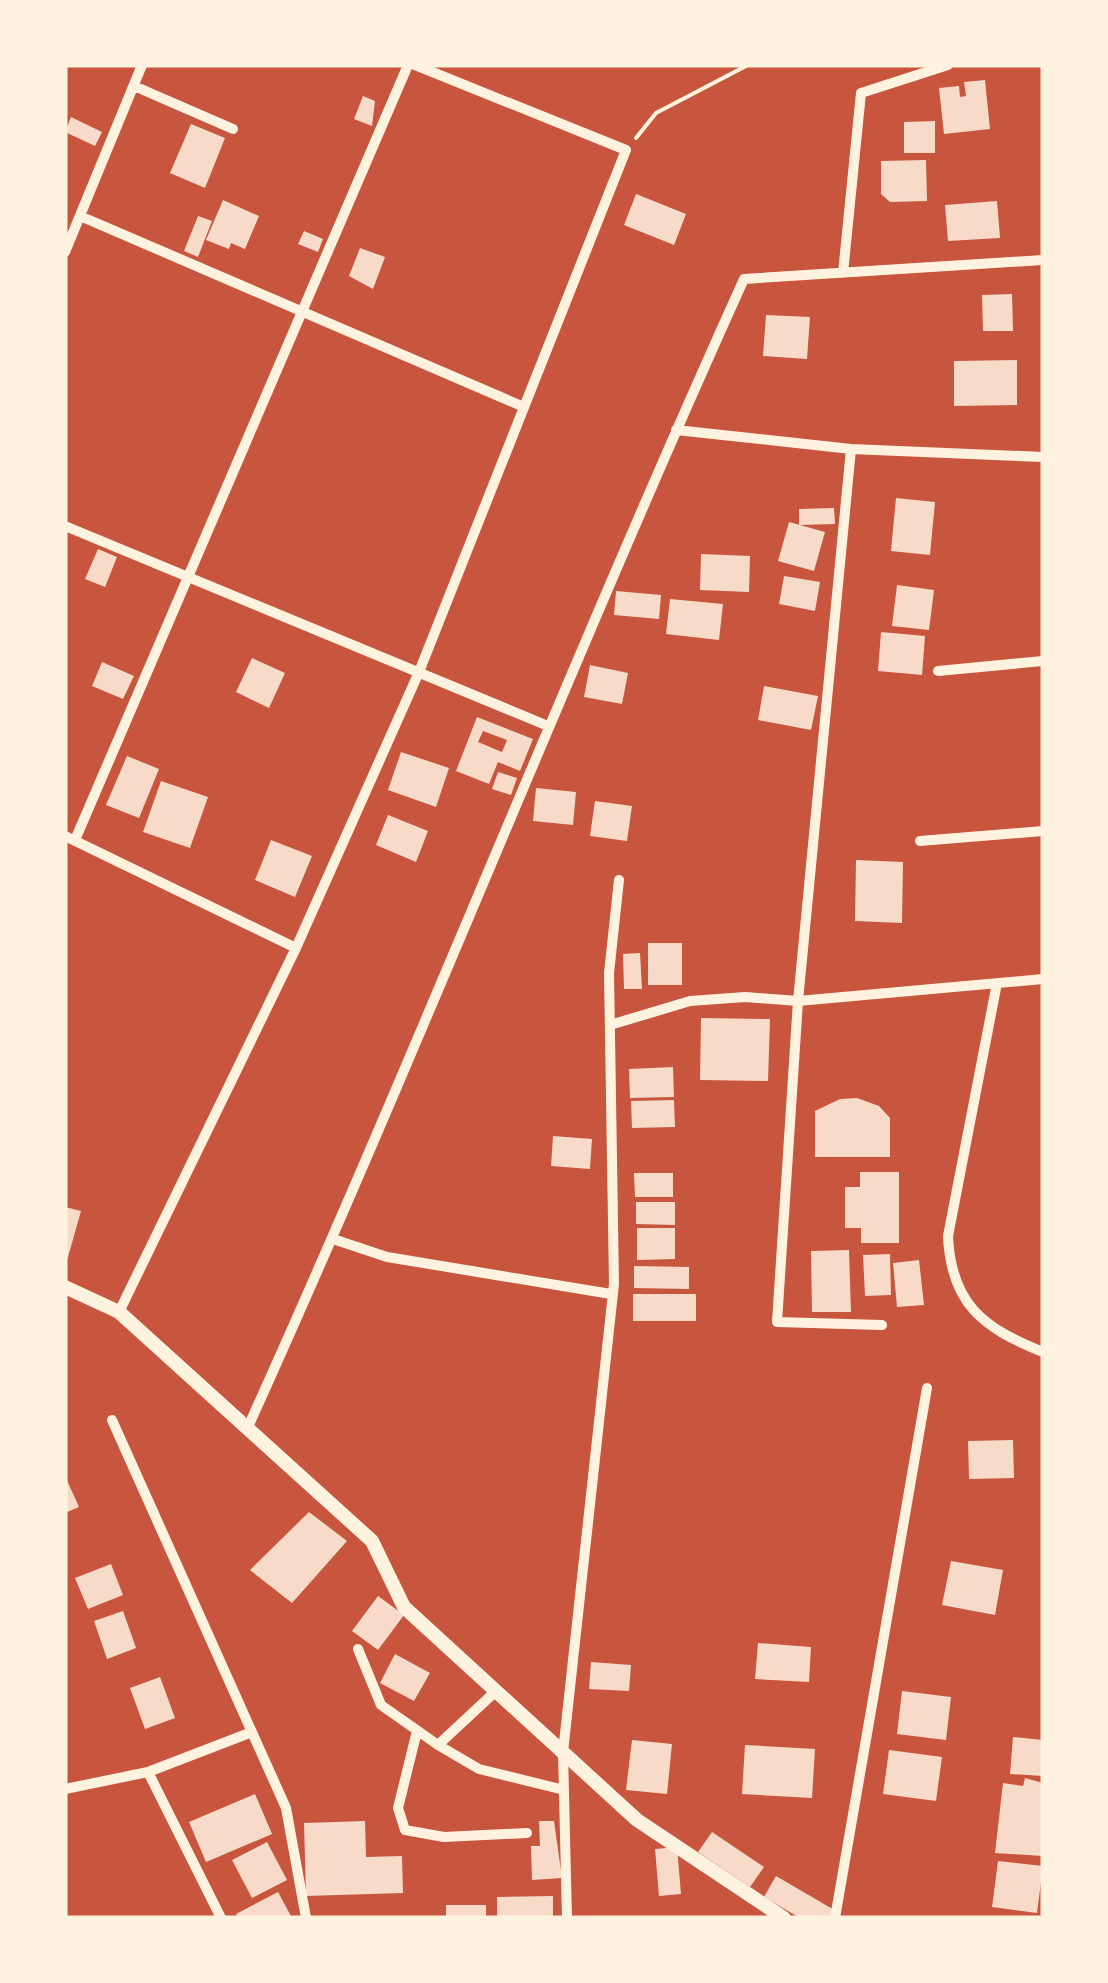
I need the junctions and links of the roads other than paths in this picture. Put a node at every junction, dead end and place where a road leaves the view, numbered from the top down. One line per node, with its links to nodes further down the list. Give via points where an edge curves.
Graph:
1 (142, 65): 4 (street)
2 (412, 65): 10 (street); 11 (street, via 626,150)
3 (948, 65): 9 (street, via 861,93)
4 (134, 86): 5 (street); 6 (street)
5 (234, 129)
6 (80, 216): 7 (street); 10 (street)
7 (65, 252)
8 (1043, 260): 9 (street)
9 (843, 273): 12 (street, via 744,280)
10 (304, 312): 11 (street); 16 (street)
11 (524, 407): 19 (street)
12 (676, 430): 13 (street); 20 (street)
13 (851, 449): 14 (street); 28 (street)
14 (1043, 457)
15 (65, 526): 16 (street)
16 (191, 578): 19 (street); 22 (street)
17 (1043, 661): 18 (street)
18 (938, 671)
19 (419, 672): 20 (street); 25 (street)
20 (548, 726): 30 (street)
21 (1043, 831): 23 (street)
22 (70, 838): 25 (street)
23 (920, 841)
24 (619, 880): 29 (street)
25 (296, 948): 33 (street)
26 (1043, 979): 27 (street)
27 (997, 983): 28 (street); 35 (street, via 948,1236 950,1270 964,1299 988,1324)
28 (798, 1001): 29 (street, via 690,1001); 34 (street, via 776,1322)
29 (610, 1025): 32 (street)
30 (333, 1239): 32 (street, via 387,1257); 38 (street)
31 (65, 1288): 33 (street)
32 (611, 1294): 44 (street)
33 (119, 1312): 38 (street)
34 (882, 1325)
35 (1043, 1352)
36 (926, 1388): 53 (street)
37 (112, 1420): 42 (street)
38 (248, 1427): 40 (street, via 372,1541 404,1607)
39 (358, 1649): 41 (street, via 381,1705)
40 (496, 1691): 43 (street); 44 (street)
41 (417, 1730): 43 (street); 48 (street, via 398,1808 405,1830 444,1837)
42 (252, 1732): 45 (street); 50 (street, via 286,1808)
43 (438, 1745): 47 (street, via 479,1769)
44 (563, 1752): 47 (street); 52 (street, via 638,1820)
45 (148, 1772): 46 (street); 49 (street)
46 (65, 1789)
47 (564, 1790): 51 (street)
48 (527, 1834)
49 (221, 1918)
50 (306, 1918)
51 (567, 1918)
52 (784, 1918)
53 (836, 1918)

